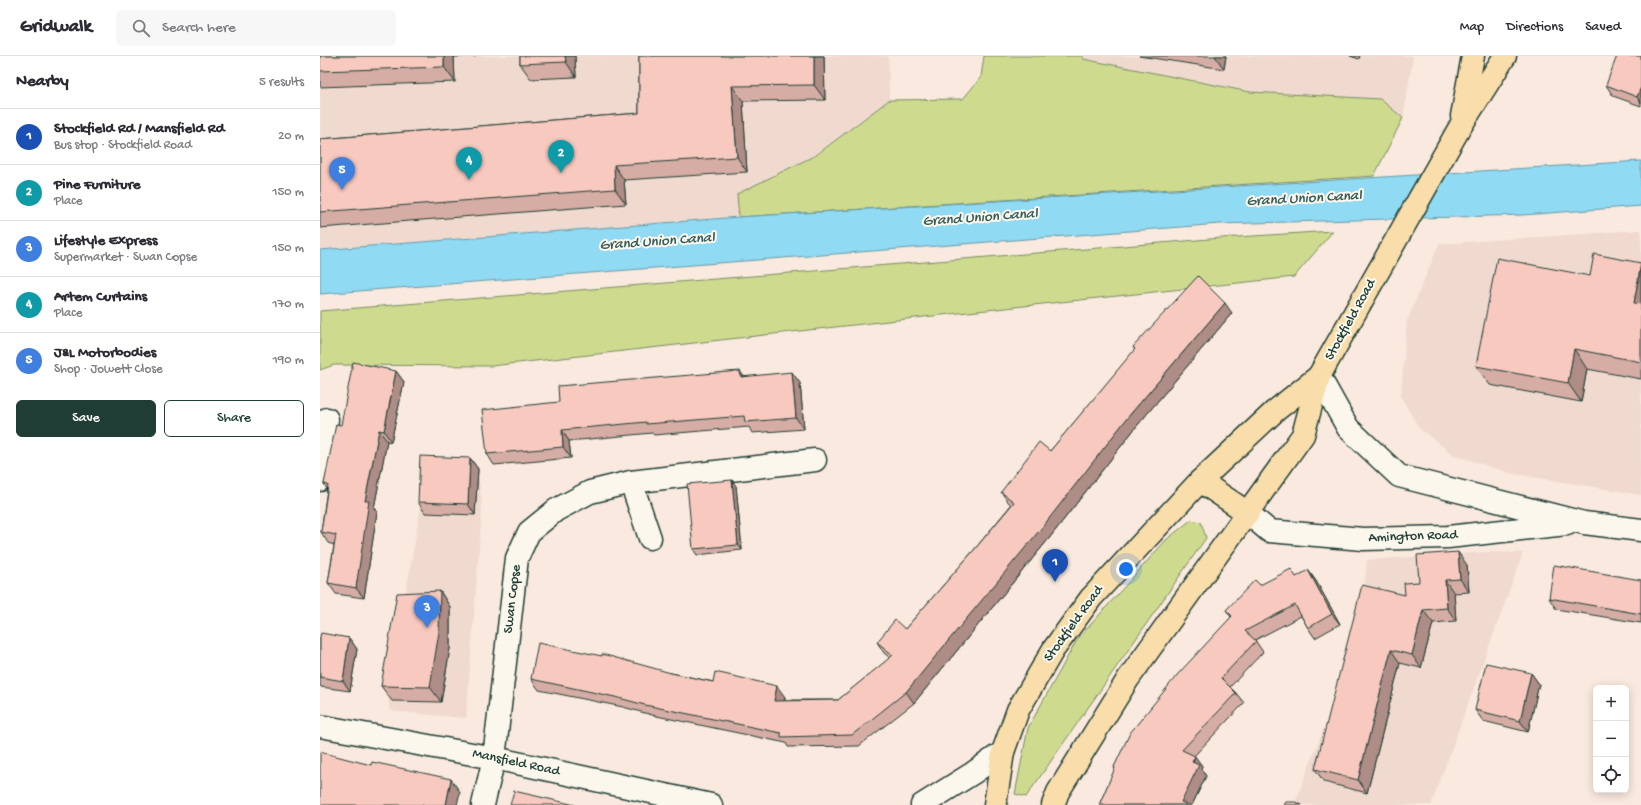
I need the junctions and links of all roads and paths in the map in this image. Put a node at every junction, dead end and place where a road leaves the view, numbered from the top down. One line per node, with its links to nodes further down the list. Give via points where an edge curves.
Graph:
1 (1474, 56): 3 (main road, Stockfield Road)
2 (1505, 56): 3 (main road, Stockfield Road)
3 (1456, 136): 4 (main road, Stockfield Road)
4 (1319, 376): 8 (main road, Stockfield Road, via 1275,411); 10 (main road, Stockfield Road, via 1302,435); 11 (street, Amington Road, via 1348,428 1399,476)
5 (327, 419): 7 (street)
6 (815, 460): 9 (street, Swan Copse)
7 (320, 480)
8 (1200, 481): 10 (main road); 15 (main road, Stockfield Road, via 1091,598 1057,644 1018,710)
9 (631, 482): 13 (street); 16 (street, Swan Copse, via 590,492 556,510 529,532 517,558)
10 (1248, 513): 11 (street, Amington Road, via 1269,531 1363,539 1448,537); 17 (main road, Stockfield Road, via 1128,679)
11 (1584, 523): 12 (street, Amington Road)
12 (1641, 530)
13 (650, 538)
14 (320, 726): 16 (street, Mansfield Road)
15 (1003, 752): 20 (street); 21 (main road, Stockfield Road)
16 (494, 758): 18 (street, Swan Copse); 19 (street, Mansfield Road)
17 (1052, 801)
18 (483, 805)
19 (711, 805)
20 (922, 805)
21 (995, 805)

